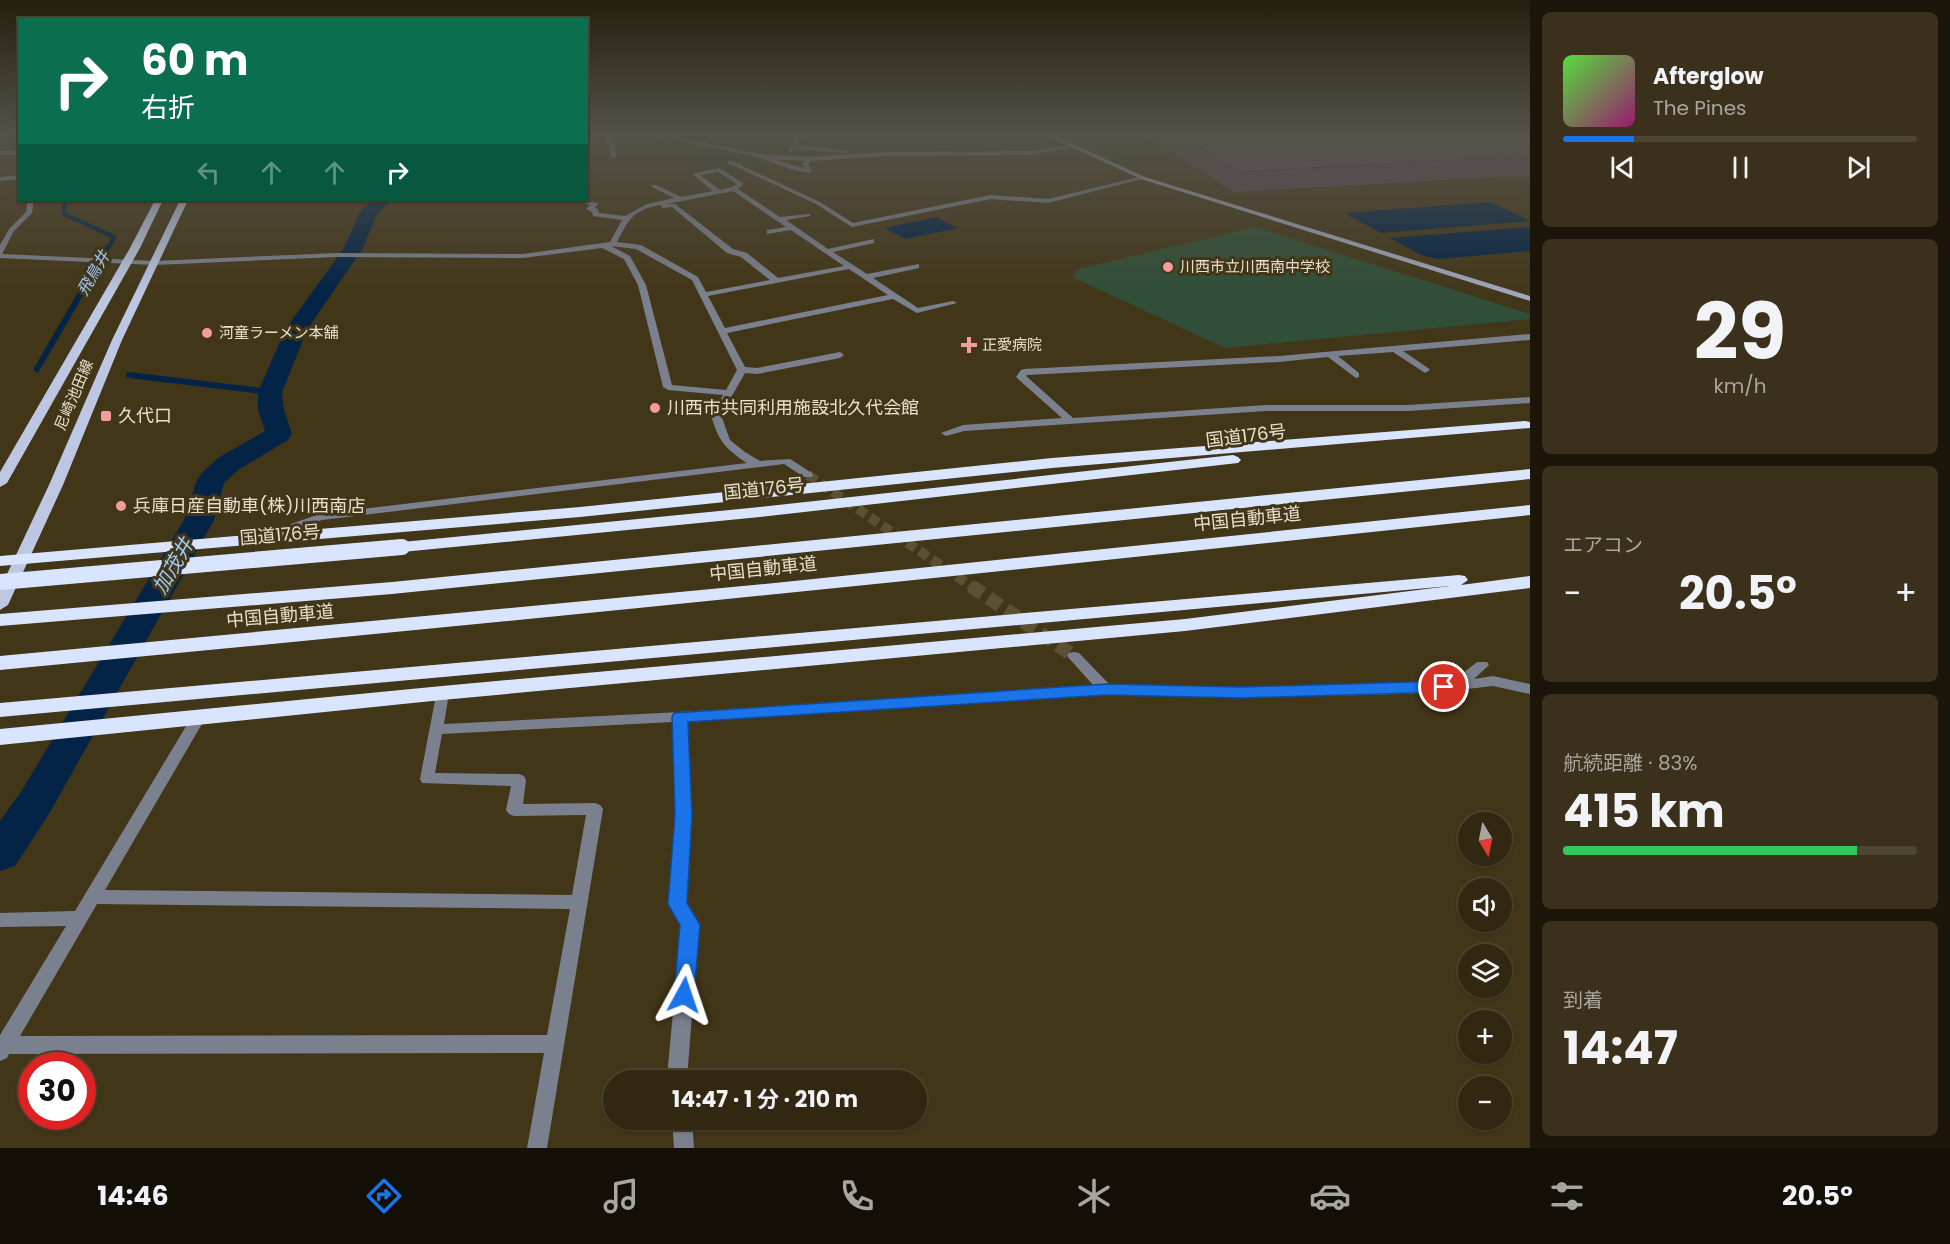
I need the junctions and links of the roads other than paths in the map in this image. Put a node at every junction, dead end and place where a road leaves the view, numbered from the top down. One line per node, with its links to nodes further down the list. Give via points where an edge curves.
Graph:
1 (657, 188): 8 (street)
2 (713, 188): 7 (street)
3 (785, 188): 4 (street, via 852,225 991,197 1048,201)
4 (1103, 188)
5 (1174, 188): 31 (street)
6 (734, 189): 7 (street); 16 (street)
7 (719, 192): 8 (street)
8 (680, 199): 13 (street)
9 (31, 201): 22 (street, via 28,213 11,231)
10 (158, 201): 23 (main road, 尼崎池田線)
11 (184, 201): 24 (main road, 尼崎池田線)
12 (584, 201): 15 (street, via 595,204 589,209 596,210 595,215)
13 (639, 209): 15 (street); 28 (street, via 673,205 730,251 744,255)
14 (808, 215): 16 (street)
15 (626, 218): 20 (street)
16 (780, 219): 17 (street)
17 (793, 228): 18 (street); 21 (street)
18 (770, 232)
19 (870, 242): 21 (street)
20 (609, 245): 24 (street, via 522,256 336,255); 29 (street, via 638,247 695,279); 43 (street, via 627,258 642,285 668,387)
21 (827, 251): 26 (street)
22 (0, 254): 23 (street)
23 (128, 261): 24 (street); 51 (main road, 尼崎池田線)
24 (155, 263): 54 (main road, 尼崎池田線)
25 (916, 266): 27 (street)
26 (850, 267): 27 (street); 28 (street)
27 (866, 277): 30 (street)
28 (776, 281): 29 (street)
29 (704, 295): 35 (street)
30 (895, 296): 33 (street); 35 (street, via 780,316)
31 (1530, 299)
32 (953, 303): 33 (street)
33 (916, 310): 34 (street)
34 (927, 316)
35 (722, 331): 40 (street)
36 (1530, 337): 37 (street)
37 (1395, 349): 38 (street); 41 (street)
38 (1329, 354): 42 (street); 45 (street, via 1024,372 1021,377)
39 (840, 355): 40 (street, via 757,371)
40 (742, 370): 43 (street)
41 (1425, 370)
42 (1356, 375)
43 (728, 393): 48 (street, via 716,415 722,436 730,448)
44 (1530, 400): 45 (street, via 1408,408 1266,408)
45 (1071, 421): 47 (street, via 963,428)
46 (1528, 425): 53 (highway, via 1052,463 580,512); 57 (highway, 国道176号, bridge, via 1095,477 402,547)
47 (946, 433)
48 (759, 465): 50 (street, via 786,461); 53 (street, via 320,517)
49 (1530, 474): 60 (highway, 中国自動車道, via 392,588)
50 (808, 475)
51 (0, 483)
52 (1530, 510): 62 (highway, 中国自動車道, via 1060,561)
53 (255, 540): 54 (highway)
54 (21, 559): 55 (highway); 59 (main road, 尼崎池田線)
55 (0, 561)
56 (1530, 573): 68 (highway)
57 (0, 582)
58 (1530, 582): 67 (highway, via 1185,625)
59 (0, 605)
60 (0, 620)
61 (1074, 656): 66 (street)
62 (0, 663)
63 (1482, 665): 64 (street)
64 (1457, 685): 65 (street, via 1493,681); 66 (street, via 1241,692)
65 (1530, 689)
66 (1106, 690): 70 (street)
67 (442, 693): 69 (highway); 71 (street)
68 (0, 710)
69 (199, 717): 72 (highway); 73 (street)
70 (680, 717): 71 (street); 79 (street, via 684,815 678,904 690,925)
71 (437, 729): 74 (street, via 427,779 519,780 514,810 595,809)
72 (0, 737)
73 (93, 897): 74 (street); 75 (street)
74 (579, 902): 77 (street)
75 (81, 918): 76 (street); 78 (street)
76 (0, 920)
77 (555, 1044): 78 (street); 81 (street)
78 (2, 1048)
79 (678, 1070)
80 (683, 1130): 82 (street)
81 (537, 1148)
82 (684, 1148)

